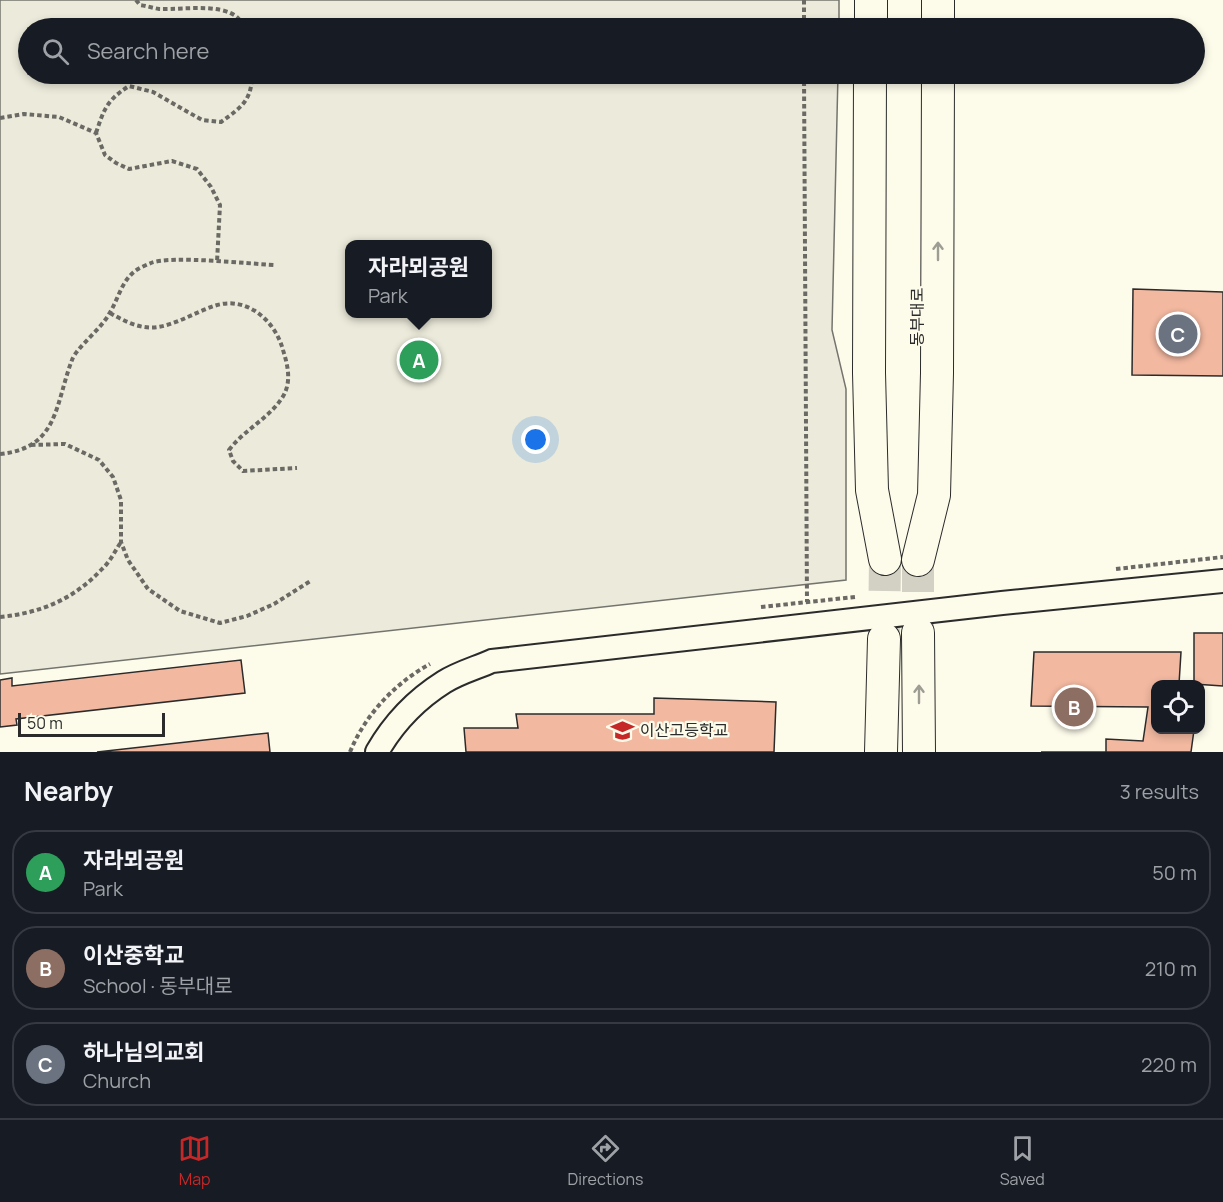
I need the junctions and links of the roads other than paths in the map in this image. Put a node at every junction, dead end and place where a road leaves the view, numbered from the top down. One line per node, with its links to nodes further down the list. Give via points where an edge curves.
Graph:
1 (871, 0): 5 (highway)
2 (890, 0): 6 (highway)
3 (917, 0): 7 (highway)
4 (938, 0): 8 (highway)
5 (871, 18)
6 (889, 18)
7 (917, 18)
8 (938, 18)
9 (870, 84): 10 (highway, 동부대로, via 872,490 885,559)
10 (889, 84)
11 (917, 84): 12 (highway, 동부대로, one-way to 12, via 918,560 934,495)
12 (938, 84)
13 (1223, 582): 16 (street, via 492,661 445,681 410,710)
14 (918, 633): 18 (highway, one-way to 14)
15 (884, 639): 17 (highway)
16 (376, 752)
17 (881, 752)
18 (919, 752)

